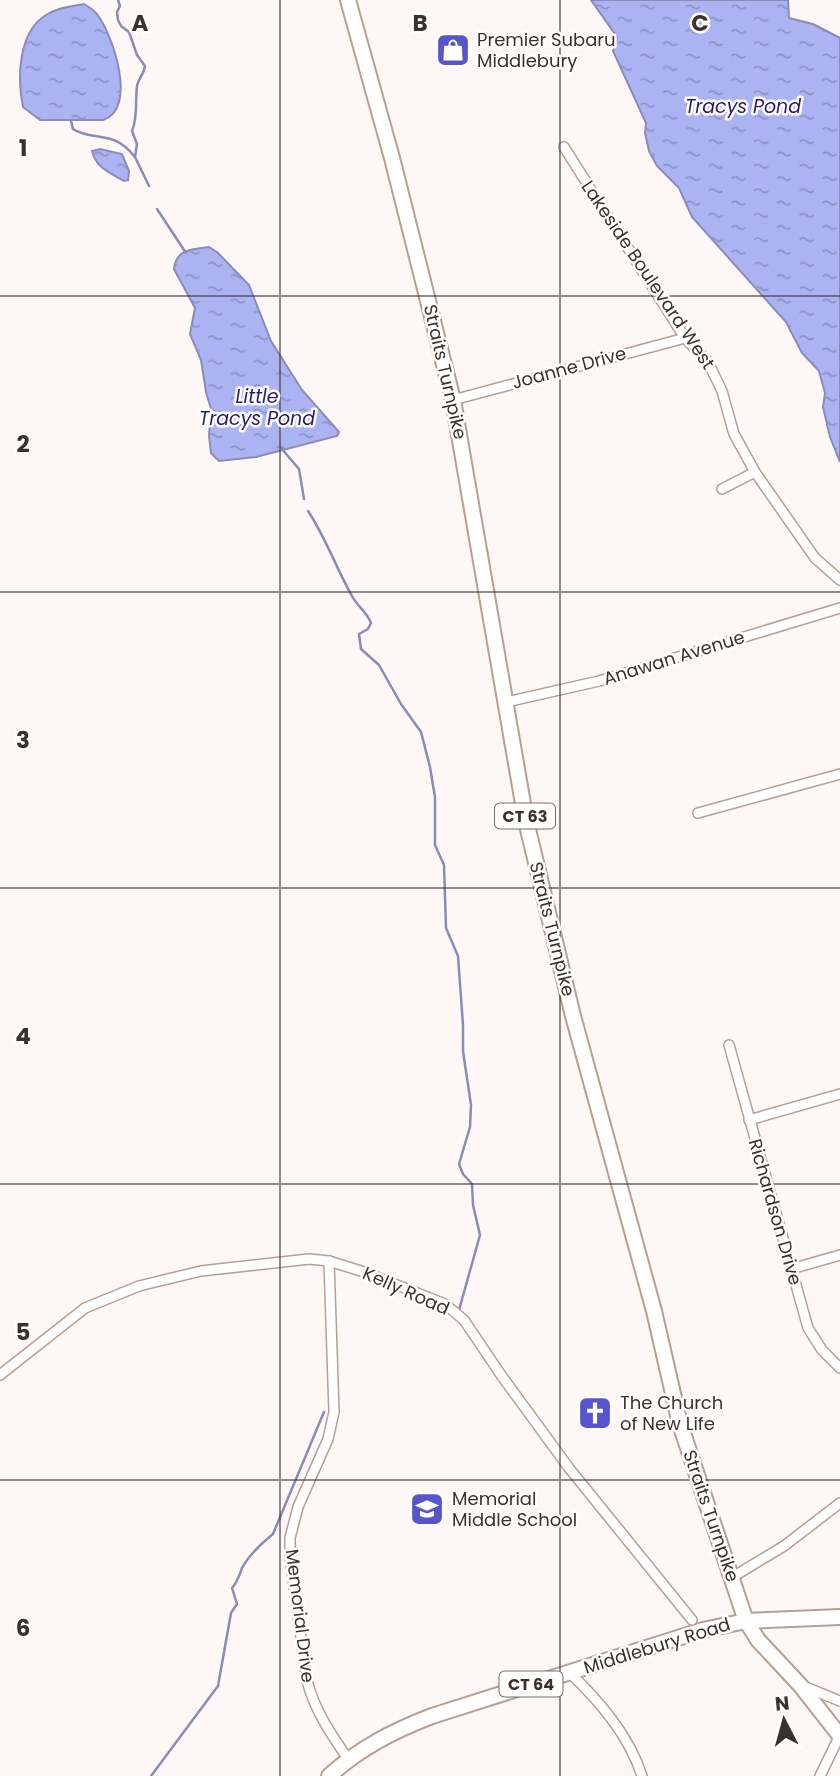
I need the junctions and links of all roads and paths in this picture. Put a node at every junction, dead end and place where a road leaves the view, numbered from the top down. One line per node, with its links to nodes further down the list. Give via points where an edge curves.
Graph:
1 (348, 0): 4 (main road, Straits Turnpike / CT 63)
2 (564, 147): 3 (street, Lakeside Boulevard West)
3 (685, 338): 4 (street, Joanne Drive); 5 (street, Lakeside Boulevard West, via 708,362 734,434)
4 (453, 400): 9 (main road, Straits Turnpike / CT 63)
5 (755, 472): 6 (street); 7 (street, Lakeside Boulevard West, via 815,558)
6 (722, 489)
7 (840, 580)
8 (840, 608): 9 (street, Anawan Avenue, via 599,681)
9 (506, 702): 21 (main road, Straits Turnpike / CT 63, via 526,821 573,1016 680,1424)
10 (840, 774): 11 (street)
11 (698, 813)
12 (729, 1045): 14 (street, Richardson Drive)
13 (840, 1094): 14 (street)
14 (748, 1120): 17 (street, Richardson Drive)
15 (840, 1255): 17 (street)
16 (329, 1261): 19 (street, Kelly Road, via 201,1271 139,1286 85,1308); 23 (street, Kelly Road, via 445,1304 464,1320 569,1468); 29 (street, Memorial Drive, via 334,1412 328,1439 298,1507 290,1556 312,1699)
17 (791, 1269): 18 (street, Richardson Drive, via 808,1328)
18 (840, 1368)
19 (0, 1375)
20 (840, 1503): 21 (street)
21 (732, 1578): 24 (main road, Straits Turnpike / CT 63)
22 (840, 1617): 24 (main road, Middlebury Road / CT 64)
23 (692, 1620)
24 (746, 1621): 25 (main road, Middlebury Road / CT 64, via 691,1633); 26 (main road, Straits Turnpike / CT 63)
25 (570, 1672): 29 (main road, Middlebury Road / CT 64, via 398,1729); 31 (street, via 600,1702)
26 (800, 1685): 27 (street); 28 (main road, Straits Turnpike / CT 63)
27 (840, 1701)
28 (840, 1735): 32 (street)
29 (348, 1759): 30 (main road, Middlebury Road / CT 64)
30 (332, 1774)
31 (642, 1776)
32 (820, 1776)

